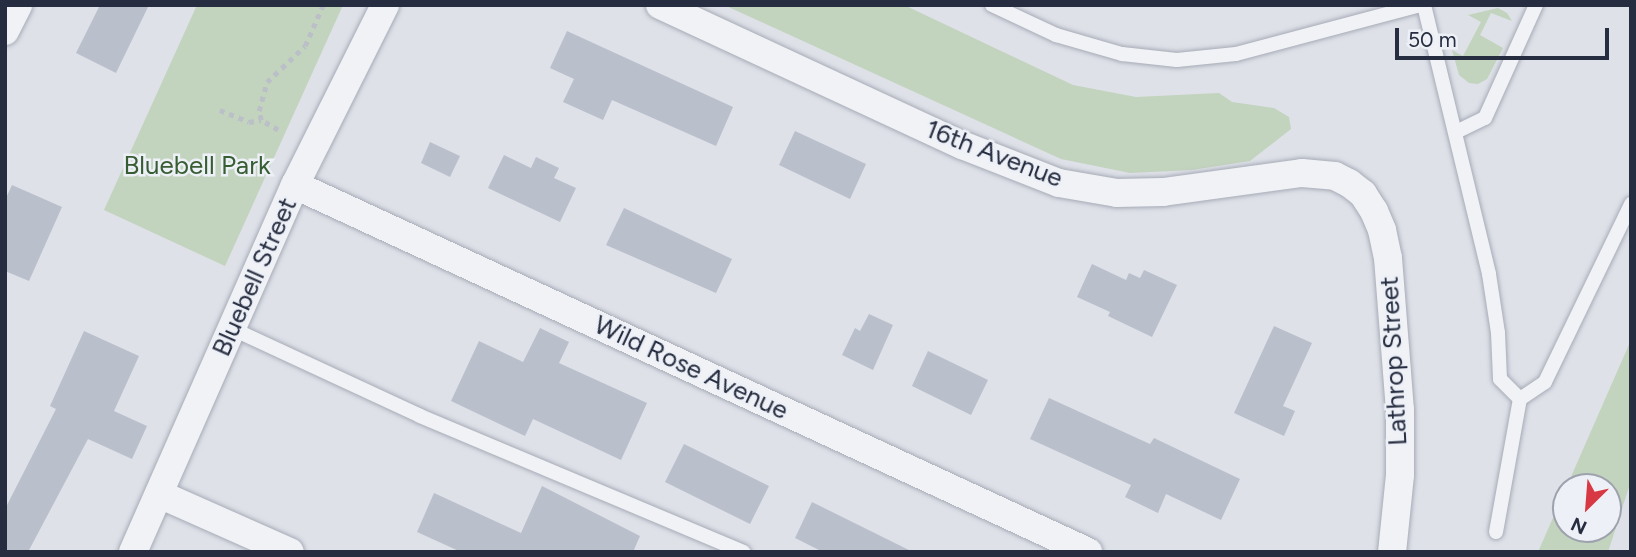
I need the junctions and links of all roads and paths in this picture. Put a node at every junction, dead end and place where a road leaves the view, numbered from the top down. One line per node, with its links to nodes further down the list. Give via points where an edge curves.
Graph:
1 (18, 5): 8 (street)
2 (323, 5): 10 (path, via 304,47 267,82)
3 (385, 5): 14 (street, Bluebell Street)
4 (660, 5): 13 (street, 16th Avenue, via 962,145 1059,183 1116,193 1163,192 1302,173 1335,176)
5 (992, 5): 6 (lane, via 1056,35 1122,54 1177,60 1236,54)
6 (1422, 5): 12 (lane)
7 (1536, 5): 12 (lane, via 1485,118)
8 (5, 31)
9 (220, 110): 10 (path, via 248,122)
10 (261, 120): 11 (path)
11 (278, 130)
12 (1456, 132): 17 (lane, via 1489,274 1500,379)
13 (1349, 183): 24 (street, Lathrop Street, via 1374,211 1388,258 1400,410 1400,475)
14 (295, 185): 16 (street, Bluebell Street); 23 (street, Wild Rose Avenue)
15 (1631, 204): 17 (lane, via 1545,382)
16 (233, 329): 18 (street, Bluebell Street); 22 (lane, via 420,416)
17 (1520, 399): 19 (lane)
18 (159, 494): 20 (street, Bluebell Street); 21 (street)
19 (1496, 532)
20 (133, 552)
21 (290, 552)
22 (744, 552)
23 (1088, 552)
24 (1392, 552)

